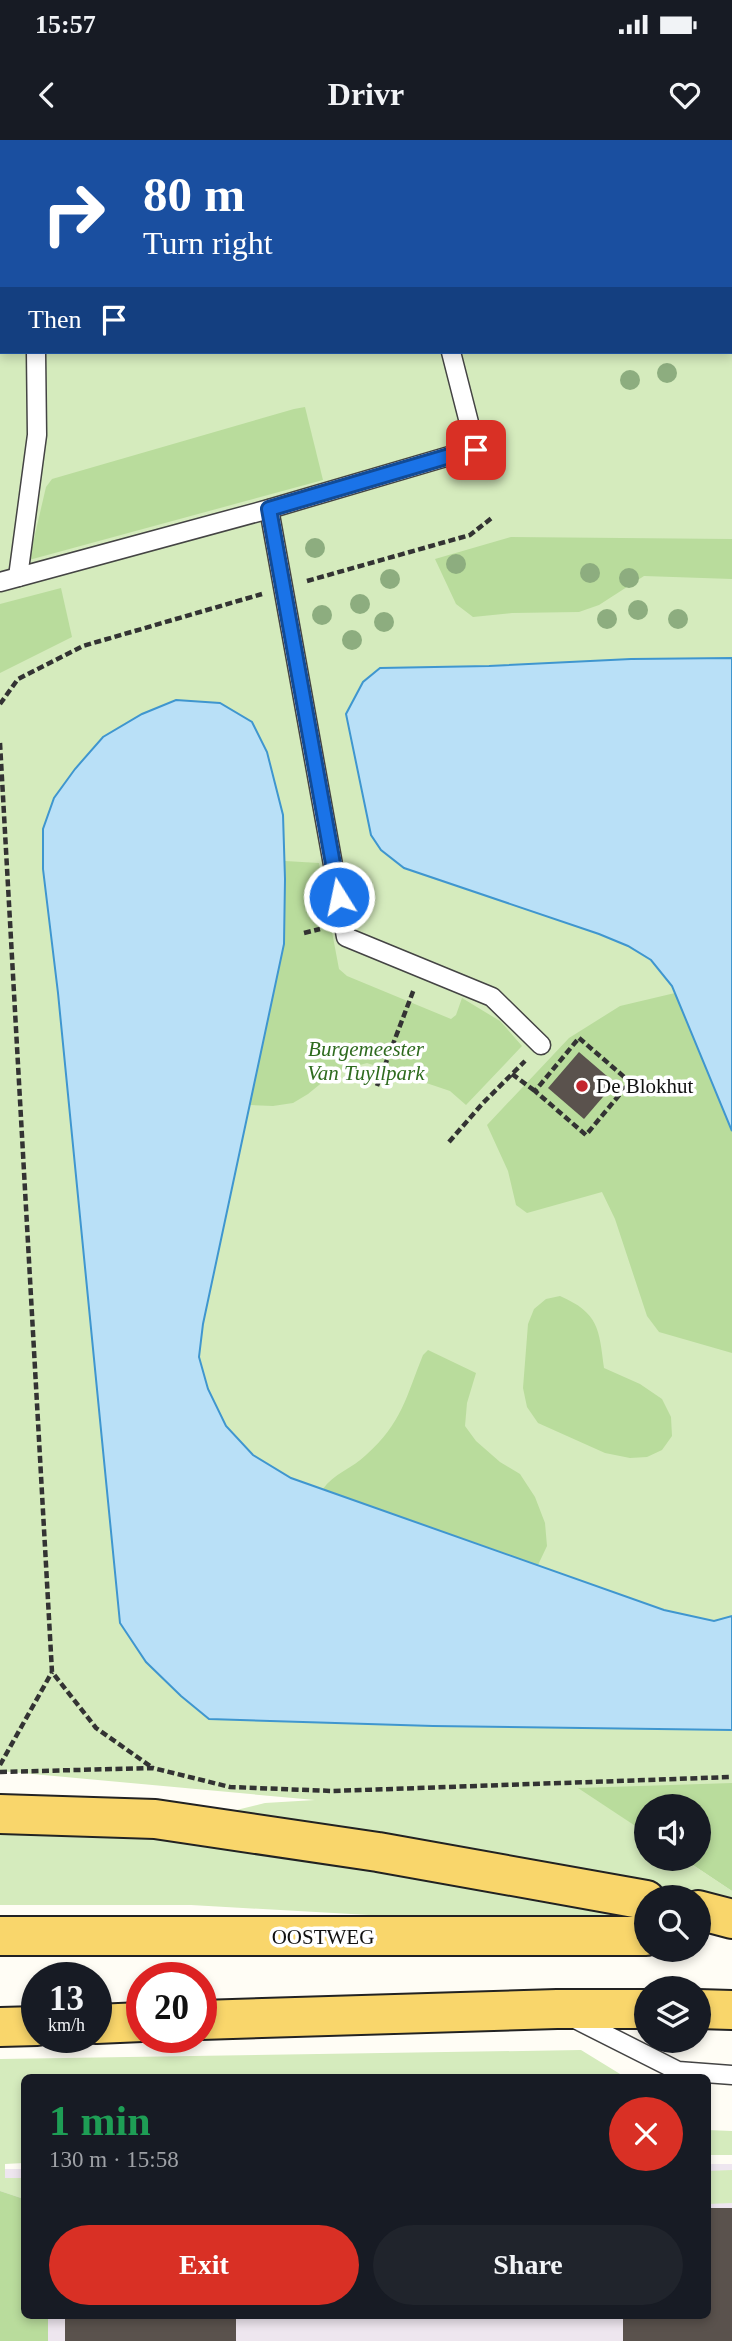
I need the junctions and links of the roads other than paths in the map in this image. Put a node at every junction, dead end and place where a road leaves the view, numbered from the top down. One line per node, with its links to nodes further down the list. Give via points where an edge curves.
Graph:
1 (36, 354): 4 (lane, via 37,435)
2 (452, 354): 3 (lane, via 476,450)
3 (269, 509): 4 (lane); 6 (lane, via 346,937 492,997)
4 (18, 577): 5 (lane)
5 (0, 582)
6 (541, 1045)
7 (0, 1814): 8 (main road, via 155,1819 378,1852)
8 (634, 1898)
9 (711, 1913): 10 (main road)
10 (732, 1919)
11 (0, 1936): 12 (main road, OOSTWEG)
12 (634, 1936)
13 (711, 1936): 14 (main road)
14 (732, 1936)
15 (557, 2009): 16 (main road); 19 (main road); 22 (lane, via 678,2071)
16 (634, 2009)
17 (711, 2009): 18 (main road)
18 (732, 2010)
19 (217, 2020)
20 (21, 2026): 21 (main road)
21 (0, 2027)
22 (732, 2075)

